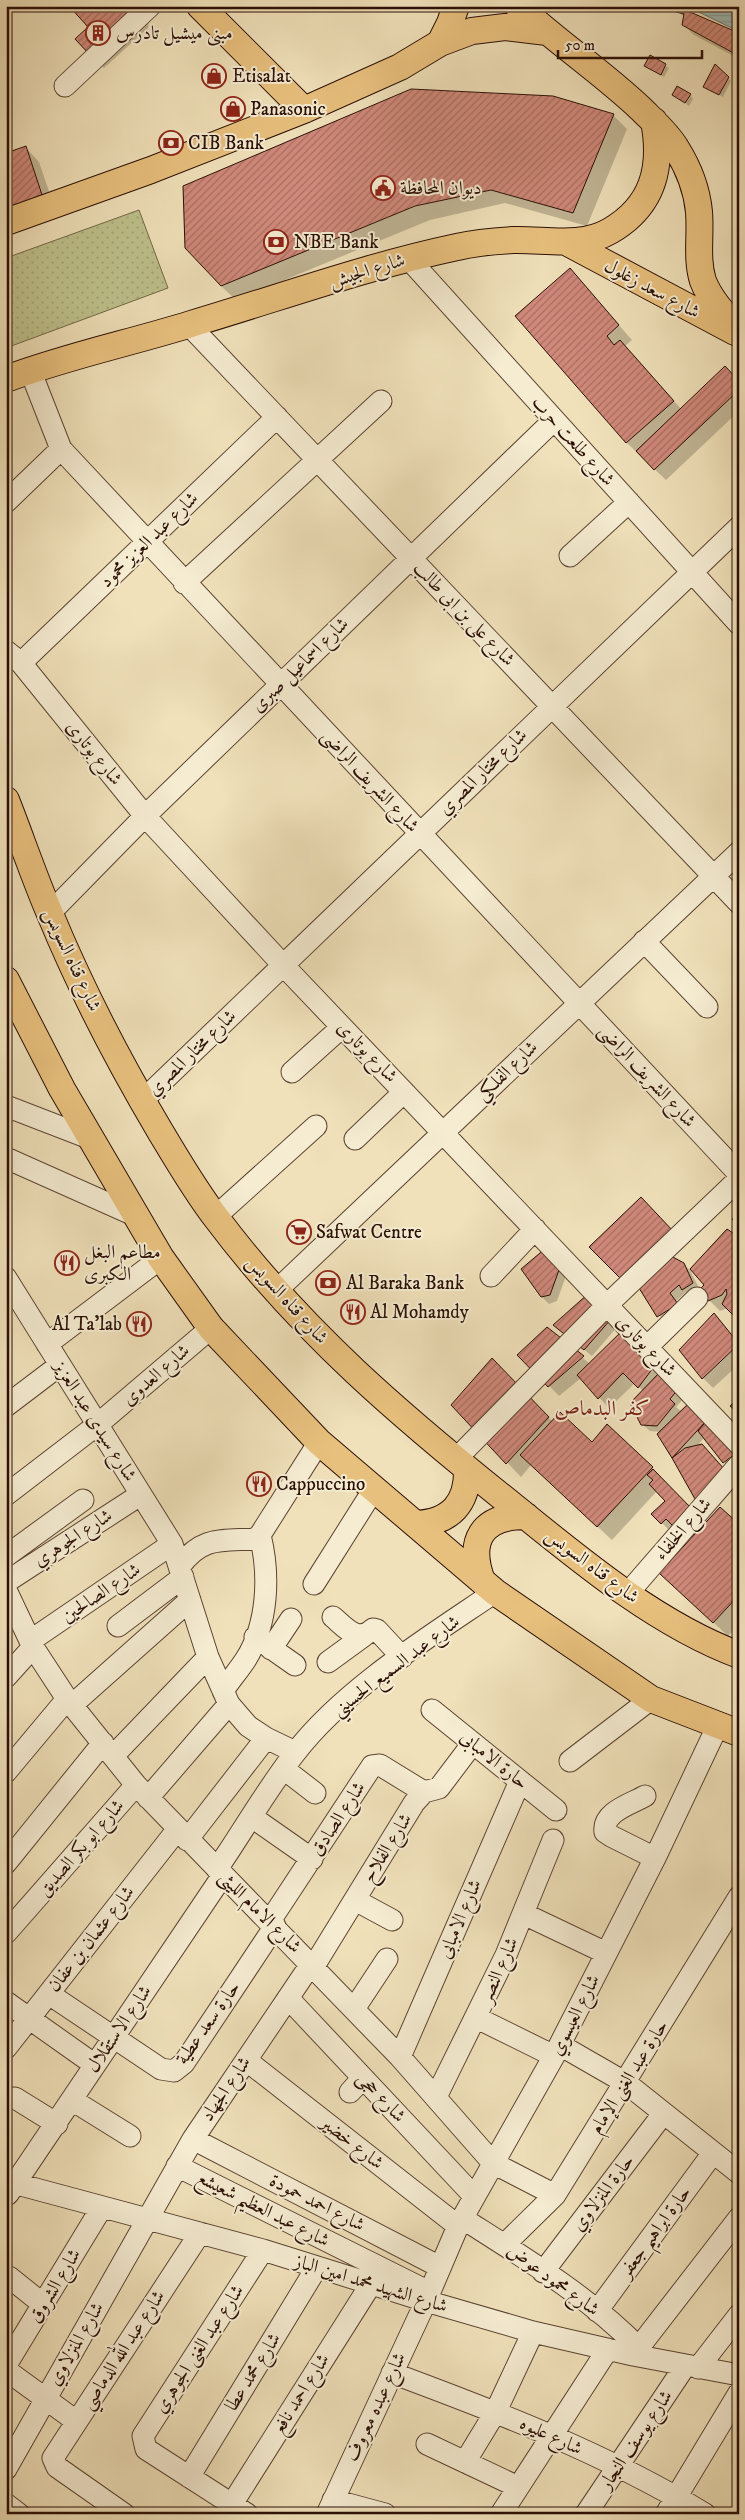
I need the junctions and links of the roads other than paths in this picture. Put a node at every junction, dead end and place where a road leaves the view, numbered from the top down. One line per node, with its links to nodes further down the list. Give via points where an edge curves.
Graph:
1 (150, 6): 7 (street)
2 (200, 6): 8 (main road)
3 (456, 6): 6 (main road)
4 (518, 6): 5 (main road, شارع سعد زغلول)
5 (547, 32): 6 (main road, via 505,26 472,31); 9 (main road, شارع سعد زغلول, via 614,83)
6 (440, 42): 8 (main road, via 400,67)
7 (65, 86)
8 (304, 110): 10 (main road)
9 (654, 121): 11 (main road, شارع الجيش, via 658,142 657,164 652,186 641,204 608,232 587,240); 12 (main road, شارع سعد زغلول, via 676,147 692,178 699,211)
10 (6, 222)
11 (566, 242): 13 (main road, شارع الجيش, via 512,240 460,246); 14 (main road, شارع سعد زغلول)
12 (699, 255): 14 (main road, via 685,282 672,290); 16 (main road, شارع سعد زغلول, via 704,282 723,315)
13 (408, 258): 15 (main road, شارع الجيش); 22 (street, شارع طلعت حرب)
14 (657, 292): 17 (main road, شارع سعد زغلول)
15 (189, 325): 18 (main road, شارع الجيش); 21 (street, شارع على بن ابى طالب)
16 (739, 329)
17 (739, 335)
18 (18, 371): 19 (main road, شارع الجيش); 23 (street, شارع الشريف الراضى)
19 (6, 379)
20 (381, 401): 24 (street)
21 (277, 417): 24 (street, شارع على بن ابى طالب); 28 (street, شارع عبد العزيز محمود)
22 (554, 420): 26 (street, شارع طلعت حرب); 30 (street, شارع اسماعيل صبرى)
23 (61, 449): 25 (street); 28 (street, شارع الشريف الراضى)
24 (317, 460): 30 (street, شارع على بن ابى طالب); 32 (street)
25 (6, 502)
26 (629, 502): 29 (street); 31 (street, شارع طلعت حرب)
27 (739, 527): 31 (street, شارع مختار المصري)
28 (146, 542): 32 (street, شارع الشريف الراضى); 34 (street, شارع عبد العزيز محمود)
29 (570, 556)
30 (411, 558): 35 (street, شارع اسماعيل صبرى); 36 (street, شارع على بن ابى طالب)
31 (692, 572): 33 (street, شارع طلعت حرب); 36 (street, شارع مختار المصري)
32 (184, 583): 35 (street, شارع الشريف الراضى)
33 (739, 624)
34 (14, 657): 38 (street, شارع بوتارى)
35 (280, 685): 38 (street, شارع اسماعيل صبرى); 39 (street, شارع الشريف الراضى)
36 (552, 707): 39 (street, شارع مختار المصري); 41 (street, شارع على بن ابى طالب)
37 (6, 800): 43 (main road, شارع قناه السويس)
38 (146, 816): 43 (street, شارع اسماعيل صبرى); 45 (street, شارع بوتارى)
39 (420, 834): 45 (street, شارع مختار المصري); 47 (street, شارع الشريف الراضى)
40 (739, 852): 41 (street, شارع الفلكي)
41 (713, 876): 42 (street, شارع على بن ابى طالب); 44 (street, شارع الفلكي)
42 (739, 903)
43 (49, 914): 52 (main road, شارع قناه السويس)
44 (644, 941): 47 (street, شارع الفلكي); 48 (street)
45 (283, 965): 49 (street, شارع بوتارى); 52 (street, شارع مختار المصري)
46 (6, 980): 56 (main road)
47 (578, 1003): 55 (street, شارع الفلكي); 59 (street, شارع الشريف الراضى)
48 (707, 1007)
49 (342, 1027): 50 (street); 51 (street, شارع بوتارى)
50 (292, 1072)
51 (404, 1092): 55 (street, شارع بوتارى); 57 (street)
52 (142, 1101): 62 (main road, شارع قناه السويس)
53 (6, 1106): 56 (street)
54 (316, 1126): 62 (street)
55 (443, 1132): 63 (street, شارع بوتارى); 67 (street, شارع الفلكي)
56 (89, 1138): 61 (main road)
57 (355, 1139)
58 (6, 1158): 61 (street)
59 (739, 1174)
60 (739, 1179): 69 (street)
61 (134, 1215): 64 (main road)
62 (215, 1217): 67 (main road, شارع قناه السويس)
63 (535, 1229): 65 (street); 69 (street, شارع بوتارى)
64 (161, 1258): 70 (main road); 71 (street)
65 (491, 1276)
66 (6, 1278): 71 (street, شارع سيدى عبد العزيز)
67 (276, 1291): 78 (main road, شارع قناه السويس, via 325,1344 388,1404)
68 (697, 1298): 72 (street)
69 (607, 1305): 72 (street, شارع بوتارى); 78 (street)
70 (210, 1328): 75 (street, شارع العدوى); 76 (main road)
71 (47, 1344): 73 (street, شارع سيدى عبد العزيز)
72 (647, 1347): 77 (street, شارع بوتارى)
73 (60, 1365): 74 (street); 75 (street, شارع سيدى عبد العزيز)
74 (6, 1406)
75 (97, 1425): 81 (street, شارع العدوى); 82 (street, شارع سيدى عبد العزيز)
76 (319, 1442): 80 (main road); 86 (street)
77 (739, 1444)
78 (461, 1464): 83 (main road, شارع قناه السويس); 85 (main road, via 464,1493 451,1513 440,1520)
79 (739, 1465): 94 (street, شارع الخلفاء)
80 (374, 1489): 85 (main road); 91 (street)
81 (6, 1495)
82 (140, 1495): 84 (street, شارع الجوهري); 87 (street, شارع سيدى عبد العزيز)
83 (526, 1516): 92 (main road, via 508,1516 492,1522 481,1534 475,1549 476,1566); 94 (main road, شارع قناه السويس)
84 (99, 1521): 88 (street, via 80,1496); 90 (street, شارع الجوهري)
85 (416, 1524): 92 (main road)
86 (260, 1535): 89 (street, via 255,1539 202,1544 188,1555); 100 (street, via 267,1571)
87 (172, 1544): 89 (street, شارع سيدى عبد العزيز); 101 (street, شارع الصالحين)
88 (6, 1556)
89 (182, 1572): 95 (street, شارع سيدى عبد العزيز); 98 (street)
90 (6, 1582)
91 (314, 1584)
92 (488, 1586): 104 (street, شارع عبد السميع الحسيني); 109 (main road)
93 (6, 1590): 101 (street, شارع الامام الليثى)
94 (628, 1593): 102 (main road, شارع قناه السويس, via 712,1645)
95 (190, 1600): 103 (street, شارع سيدى عبد العزيز); 110 (street)
96 (333, 1617): 99 (street, via 352,1634)
97 (291, 1618): 100 (street)
98 (118, 1626)
99 (365, 1635): 104 (street, via 377,1630); 105 (street)
100 (263, 1643): 106 (street); 108 (street, شارع ابو بكر الصديق, via 246,1658)
101 (32, 1644): 107 (street, شارع الصالحين); 110 (street, شارع الامام الليثى)
102 (739, 1655)
103 (208, 1656): 108 (street, شارع سيدى عبد العزيز); 115 (street)
104 (402, 1657): 116 (street, شارع عبد السميع الحسيني, via 338,1706)
105 (328, 1662)
106 (295, 1665)
107 (6, 1677)
108 (226, 1697): 113 (street, شارع سيدى عبد العزيز, via 248,1726); 120 (street, شارع ابو بكر الصديق)
109 (651, 1699): 112 (main road); 117 (street)
110 (69, 1702): 115 (street, شارع الامام الليثى); 118 (street)
111 (432, 1710): 114 (street, حارة الامبابى)
112 (728, 1729): 128 (street, شارع العيسوي)
113 (266, 1738): 116 (street, شارع سيدى عبد العزيز); 126 (street, شارع عثمان بن عفان)
114 (473, 1744): 119 (street, حارة الامبابى); 121 (street, شارع الفلاح, via 439,1788)
115 (108, 1750): 120 (street, شارع الامام الليثى); 130 (street)
116 (290, 1761): 122 (street, شارع سيدى عبد العزيز); 125 (street, شارع عبد السميع الحسيني)
117 (570, 1761)
118 (6, 1772)
119 (520, 1781): 124 (street, حارة الامبابى); 150 (street, شارع الامبابى)
120 (142, 1792): 126 (street, شارع الامام الليثى); 137 (street, شارع ابو بكر الصديق)
121 (424, 1792): 129 (street, شارع الصادق, via 380,1765 372,1766); 133 (street, شارع الفلاح, via 414,1803)
122 (315, 1793)
123 (645, 1796): 128 (street, via 607,1817 605,1832)
124 (556, 1810)
125 (252, 1817): 129 (street); 131 (street, شارع عبد السميع الحسيني)
126 (182, 1835): 131 (street, شارع الامام الليثى); 141 (street, شارع عثمان بن عفان)
127 (553, 1840): 134 (street, شارع النصر)
128 (655, 1858): 138 (street, شارع العيسوي)
129 (312, 1859): 136 (street, شارع الصادق)
130 (6, 1863)
131 (220, 1872): 136 (street, شارع الامام الليثى); 147 (street, شارع الاستقلال)
132 (739, 1897): 153 (street, حارة عبد الغنى الإمام)
133 (355, 1900): 135 (street); 140 (street, شارع الفلاح)
134 (524, 1914): 138 (street); 145 (street, شارع النصر)
135 (392, 1920)
136 (272, 1924): 140 (street, شارع الامام الليثى); 147 (street, حارة سعد عطية, via 180,2068 174,2071 161,2069)
137 (6, 1933)
138 (606, 1953): 149 (street, شارع العيسوي)
139 (387, 1959): 144 (street)
140 (313, 1965): 142 (street, شارع الجهاد); 144 (street, شارع الامام الليثى)
141 (49, 1994): 146 (street, شارع عثمان بن عفان); 147 (street, حارة سعد عطية)
142 (288, 1998): 151 (street, شارع الجهاد); 167 (street, شارع حجى, via 356,2085)
143 (6, 2002): 146 (street)
144 (354, 2009): 150 (street, شارع الامام الليثى)
145 (477, 2018): 149 (street); 154 (street, شارع النصر)
146 (30, 2019): 148 (street, شارع عثمان بن عفان); 152 (street)
147 (114, 2037): 152 (street, شارع الاستقلال)
148 (6, 2048)
149 (557, 2051): 153 (street); 162 (street, شارع العيسوي)
150 (400, 2057): 154 (street, شارع الامام الليثى)
151 (246, 2060): 160 (street, شارع الجهاد); 171 (street, شارع خضير)
152 (95, 2065): 156 (street, شارع الاستقلال)
153 (626, 2083): 157 (street); 166 (street, حارة عبد الغنى الإمام)
154 (436, 2097): 162 (street, شارع الامام الليثى)
155 (15, 2098): 158 (street)
156 (72, 2100): 158 (street, شارع الاستقلال); 159 (street)
157 (663, 2114): 161 (street); 177 (street, حارة المنزلاوي)
158 (57, 2124): 165 (street, شارع الاستقلال)
159 (130, 2136)
160 (193, 2139): 163 (street, شارع الجهاد); 176 (street, شارع احمد حمودة)
161 (713, 2153): 164 (street); 182 (street, حارة ابراهيم جعفر)
162 (492, 2163): 166 (street, شارع الامام الليثى); 167 (street, شارع العيسوي)
163 (177, 2166): 170 (street, شارع الجهاد); 180 (street, شارع عبد العظيم شعيشع)
164 (739, 2173)
165 (9, 2187): 168 (street, شارع الشهيد محمد امين الباز)
166 (555, 2195): 173 (street, حارة عبد الغنى الإمام)
167 (474, 2196): 171 (street, شارع العيسوي)
168 (102, 2207): 170 (street, شارع الشهيد محمد امين الباز); 181 (street, شارع الشروق)
169 (739, 2218): 187 (street)
170 (148, 2219): 172 (street, شارع الشهيد محمد امين الباز); 194 (street, شارع المنزلاوي)
171 (460, 2222): 173 (street, شارع محمود عوض); 176 (street, شارع العيسوي)
172 (200, 2233): 174 (street, شارع الشهيد محمد امين الباز); 196 (street, شارع عبد الله الدماصي)
173 (504, 2245): 177 (street, شارع محمود عوض)
174 (263, 2250): 175 (street, شارع الشهيد محمد امين الباز); 202 (street, شارع عبد الغنى الجوهري, via 143,2436 146,2449)
175 (318, 2267): 179 (street, شارع الشهيد محمد امين الباز); 202 (street, شارع محمد عطا)
176 (440, 2267): 180 (street, شارع العيسوي)
177 (543, 2272): 182 (street, شارع محمود عوض)
178 (9, 2277): 181 (street)
179 (371, 2284): 180 (street, شارع الشهيد محمد امين الباز); 207 (street, شارع احمد نافع)
180 (428, 2297): 184 (street, شارع الشهيد محمد امين الباز); 191 (street, شارع عبده معروف)
181 (44, 2305): 185 (street, شارع الشروق)
182 (597, 2312): 187 (street, شارع محمود عوض)
183 (739, 2315): 189 (street, شارع يوسف النجار)
184 (533, 2332): 186 (street, شارع الشهيد محمد امين الباز); 195 (street)
185 (12, 2341): 188 (street, شارع الشروق)
186 (608, 2350): 187 (street, شارع الشهيد محمد امين الباز); 197 (street)
187 (636, 2352): 189 (street, شارع الشهيد محمد امين الباز)
188 (6, 2365)
189 (692, 2367): 192 (street, شارع الشهيد محمد امين الباز); 200 (street, شارع يوسف النجار)
190 (6, 2370): 194 (street)
191 (392, 2373): 195 (street, شارع عليوه); 206 (street, شارع عبده معروف)
192 (739, 2375)
193 (739, 2393): 205 (street)
194 (45, 2397): 196 (street); 201 (street, شارع المنزلاوي)
195 (496, 2411): 197 (street, شارع عليوه); 199 (street)
196 (76, 2421): 209 (street, شارع عبد الله الدماصي, via 54,2454 57,2467)
197 (553, 2434): 200 (street, شارع عليوه); 203 (street)
198 (427, 2444): 199 (street)
199 (466, 2462): 203 (street)
200 (618, 2468): 205 (street, شارع عليوه); 212 (street, شارع يوسف النجار)
201 (6, 2469)
202 (189, 2477): 207 (street)
203 (518, 2488): 211 (street)
204 (6, 2504): 208 (street)
205 (672, 2505): 213 (street, شارع عليوه)
206 (330, 2507): 210 (street)
207 (239, 2509)
208 (19, 2514)
209 (124, 2514)
210 (385, 2514)
211 (501, 2514)
212 (586, 2514)
213 (705, 2514)

